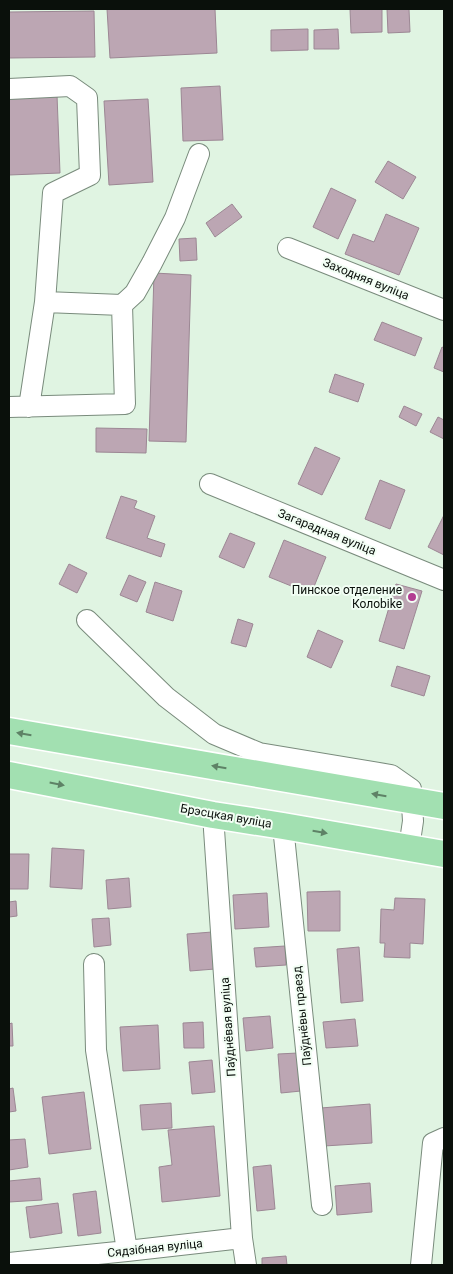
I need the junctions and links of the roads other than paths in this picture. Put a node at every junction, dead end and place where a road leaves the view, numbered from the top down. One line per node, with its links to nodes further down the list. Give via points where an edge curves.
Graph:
1 (9, 89): 4 (street, via 70,86 87,98 90,175 53,193)
2 (199, 154): 5 (street, via 175,218 135,293)
3 (288, 248): 6 (street, Заходняя вуліца)
4 (45, 302): 5 (street); 8 (street)
5 (122, 305): 8 (street, via 125,404)
6 (444, 310)
7 (9, 407): 8 (street)
8 (29, 407)
9 (210, 484): 10 (street, Загарадная вуліца)
10 (444, 580)
11 (87, 620): 14 (street, via 166,697 214,734 259,753 391,775 412,789)
12 (9, 731): 14 (main road, one-way to 12)
13 (9, 775): 16 (main road, Брэсцкая вуліца, one-way to 16)
14 (412, 800): 15 (main road); 18 (street)
15 (444, 806)
16 (213, 815): 17 (main road, Брэсцкая вуліца); 23 (street, Паўднёвая вуліца)
17 (283, 826): 18 (main road, Брэсцкая вуліца, one-way to 18); 22 (street, Паўднёвы праезд)
18 (409, 848): 19 (main road, Брэсцкая вуліца)
19 (444, 854)
20 (94, 964): 24 (street, via 96,1050)
21 (444, 1138): 27 (street, via 433,1143)
22 (322, 1205)
23 (242, 1238): 24 (street, Сядзібная вуліца); 26 (street, Паўднёвая вуліца)
24 (127, 1251): 25 (street, Сядзібная вуліца)
25 (9, 1263)
26 (246, 1265)
27 (421, 1265)

